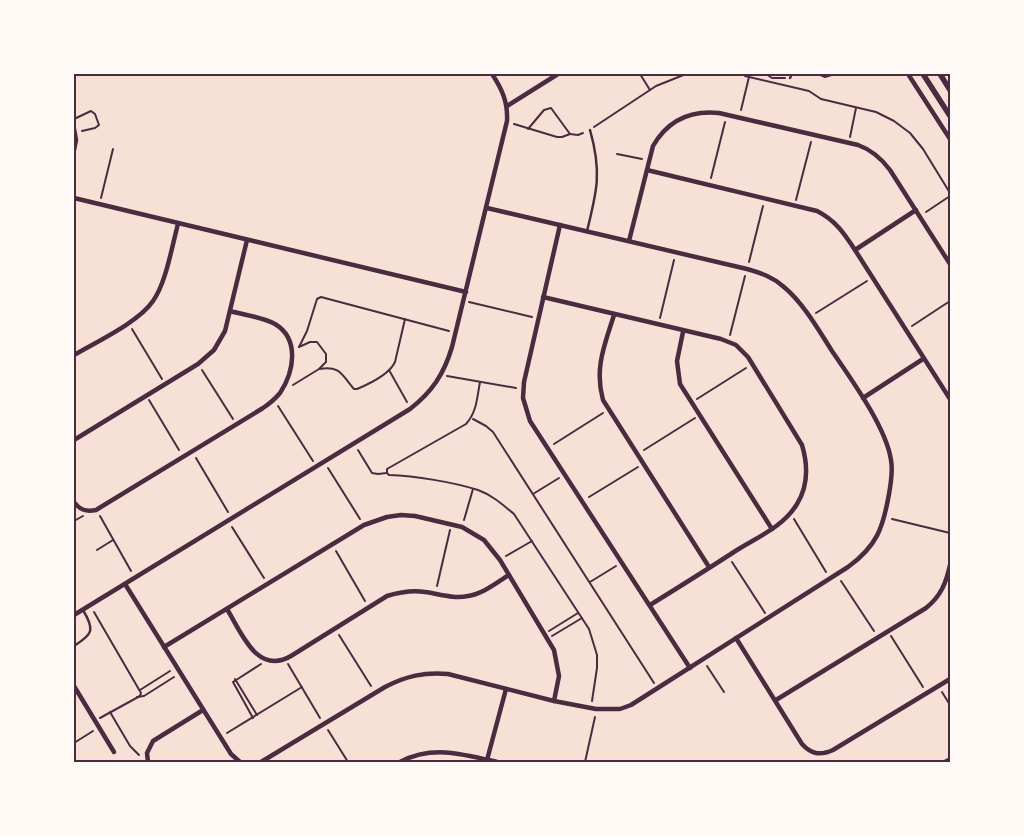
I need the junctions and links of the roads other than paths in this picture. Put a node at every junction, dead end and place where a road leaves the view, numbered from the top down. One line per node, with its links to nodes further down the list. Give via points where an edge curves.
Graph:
1 (492, 74): 9 (street)
2 (558, 74): 9 (street)
3 (792, 74): 7 (lane)
4 (908, 74): 13 (street)
5 (923, 74): 10 (street)
6 (940, 74): 8 (street)
7 (790, 78)
8 (950, 90)
9 (507, 106): 17 (street)
10 (950, 116)
11 (590, 130): 21 (lane, via 598,174)
12 (75, 131): 14 (street)
13 (950, 139)
14 (74, 150)
15 (647, 170): 18 (street, via 653,146 669,125 693,113 727,114 868,149 884,162); 23 (street); 24 (street, via 817,211 841,229)
16 (74, 198): 19 (street)
17 (487, 208): 20 (street); 26 (street)
18 (916, 210): 24 (street); 25 (street)
19 (178, 224): 22 (street); 31 (street, via 163,280 154,300 144,312)
20 (560, 225): 21 (street); 27 (street)
21 (587, 231): 23 (street)
22 (246, 240): 26 (street); 28 (street)
23 (628, 241): 33 (street, via 747,269 773,279 793,295 810,317)
24 (855, 250): 32 (street)
25 (950, 264)
26 (466, 292): 41 (street, via 442,375 410,409)
27 (543, 297): 29 (street); 42 (street, via 523,389 527,413)
28 (230, 311): 35 (street, via 220,341 207,358); 36 (street, via 266,320 286,336 292,350 290,372 274,400 96,510 86,511)
29 (614, 314): 30 (street); 39 (street, via 600,361 602,393 609,410)
30 (683, 332): 37 (street, via 677,361 680,384); 37 (street, via 728,342 743,350 797,434 806,457 803,493 791,513)
31 (74, 356)
32 (924, 359): 33 (street); 34 (street)
33 (863, 398): 46 (street, via 889,447 892,462 885,518 880,532 861,558)
34 (950, 399)
35 (74, 440)
36 (74, 502)
37 (772, 529): 39 (street)
38 (950, 565): 53 (street, via 944,587 934,602)
39 (709, 568): 42 (street)
40 (509, 575): 43 (street, via 493,549 462,527 401,515 364,526); 43 (street, via 482,592 469,596 412,591 387,596 286,660 273,662 254,652); 54 (street, via 554,650 558,663 558,688)
41 (125, 584): 44 (street); 48 (street)
42 (650, 605): 49 (street)
43 (226, 609): 48 (street)
44 (83, 610): 45 (street); 47 (lane, via 90,622 90,633)
45 (74, 616)
46 (736, 638): 49 (street); 53 (street)
47 (74, 646)
48 (164, 647): 55 (street)
49 (690, 668): 54 (street, via 631,706 620,709 594,709)
50 (950, 679): 53 (street, via 833,750 820,754 813,753 802,744)
51 (74, 686): 56 (street)
52 (506, 689): 54 (street); 57 (street); 61 (street, via 448,674 415,674 399,679)
53 (776, 700)
54 (554, 701)
55 (203, 710): 59 (street, via 154,741 149,747); 60 (street, via 230,754)
56 (114, 752)
57 (487, 760): 62 (street, via 440,751); 63 (street)
58 (950, 760): 64 (street)
59 (147, 761)
60 (240, 762)
61 (261, 762)
62 (400, 762)
63 (497, 762)
64 (946, 762)

